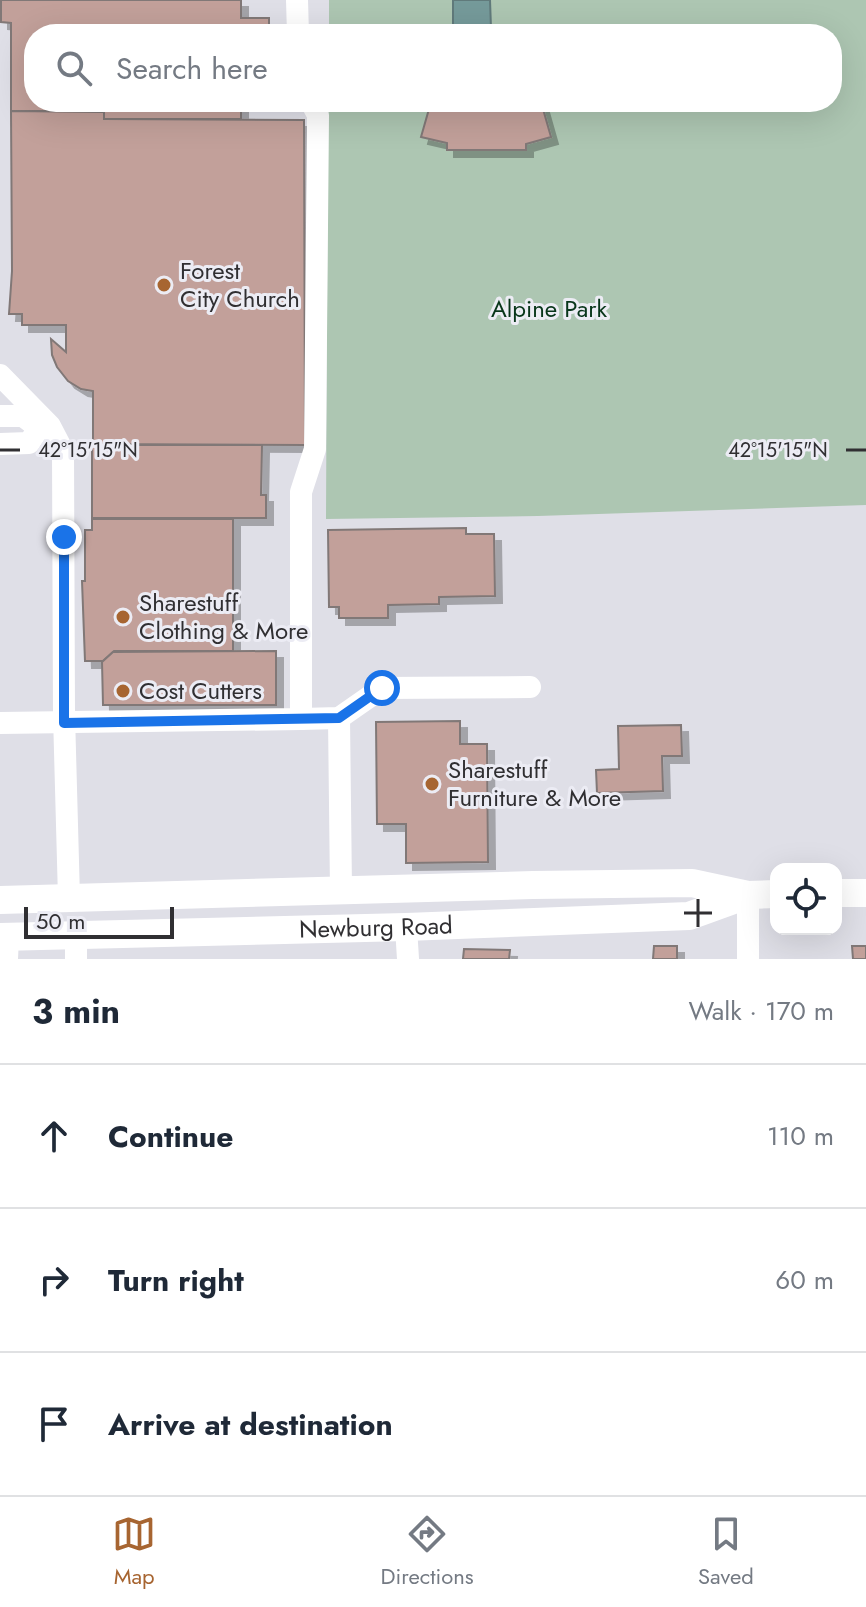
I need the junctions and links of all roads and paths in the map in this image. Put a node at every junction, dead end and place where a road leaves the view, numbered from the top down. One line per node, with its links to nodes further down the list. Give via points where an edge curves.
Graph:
1 (297, 0): 2 (street)
2 (298, 24)
3 (316, 112): 10 (street, via 315,449 301,492)
4 (0, 375): 6 (street)
5 (0, 416): 6 (street, via 23,416)
6 (44, 427): 7 (street, via 29,443); 12 (street, via 63,451)
7 (0, 444)
8 (530, 687): 9 (street, via 382,688)
9 (339, 718): 10 (street); 13 (street)
10 (301, 719): 12 (street)
11 (0, 723): 12 (street)
12 (64, 723): 18 (street)
13 (341, 890): 17 (main road, Newburg Road, via 692,883); 18 (main road, Newburg Road); 21 (main road)
14 (842, 893): 15 (main road)
15 (866, 893)
16 (770, 894): 17 (main road, Newburg Road)
17 (748, 895): 20 (main road, Newburg Road, via 689,916); 25 (street)
18 (69, 898): 19 (main road, Newburg Road)
19 (0, 900)
20 (406, 927): 21 (main road, Newburg Road); 24 (street)
21 (341, 929): 23 (main road, Newburg Road)
22 (5, 944): 23 (main road, Newburg Road)
23 (76, 947)
24 (408, 959)
25 (748, 959)

